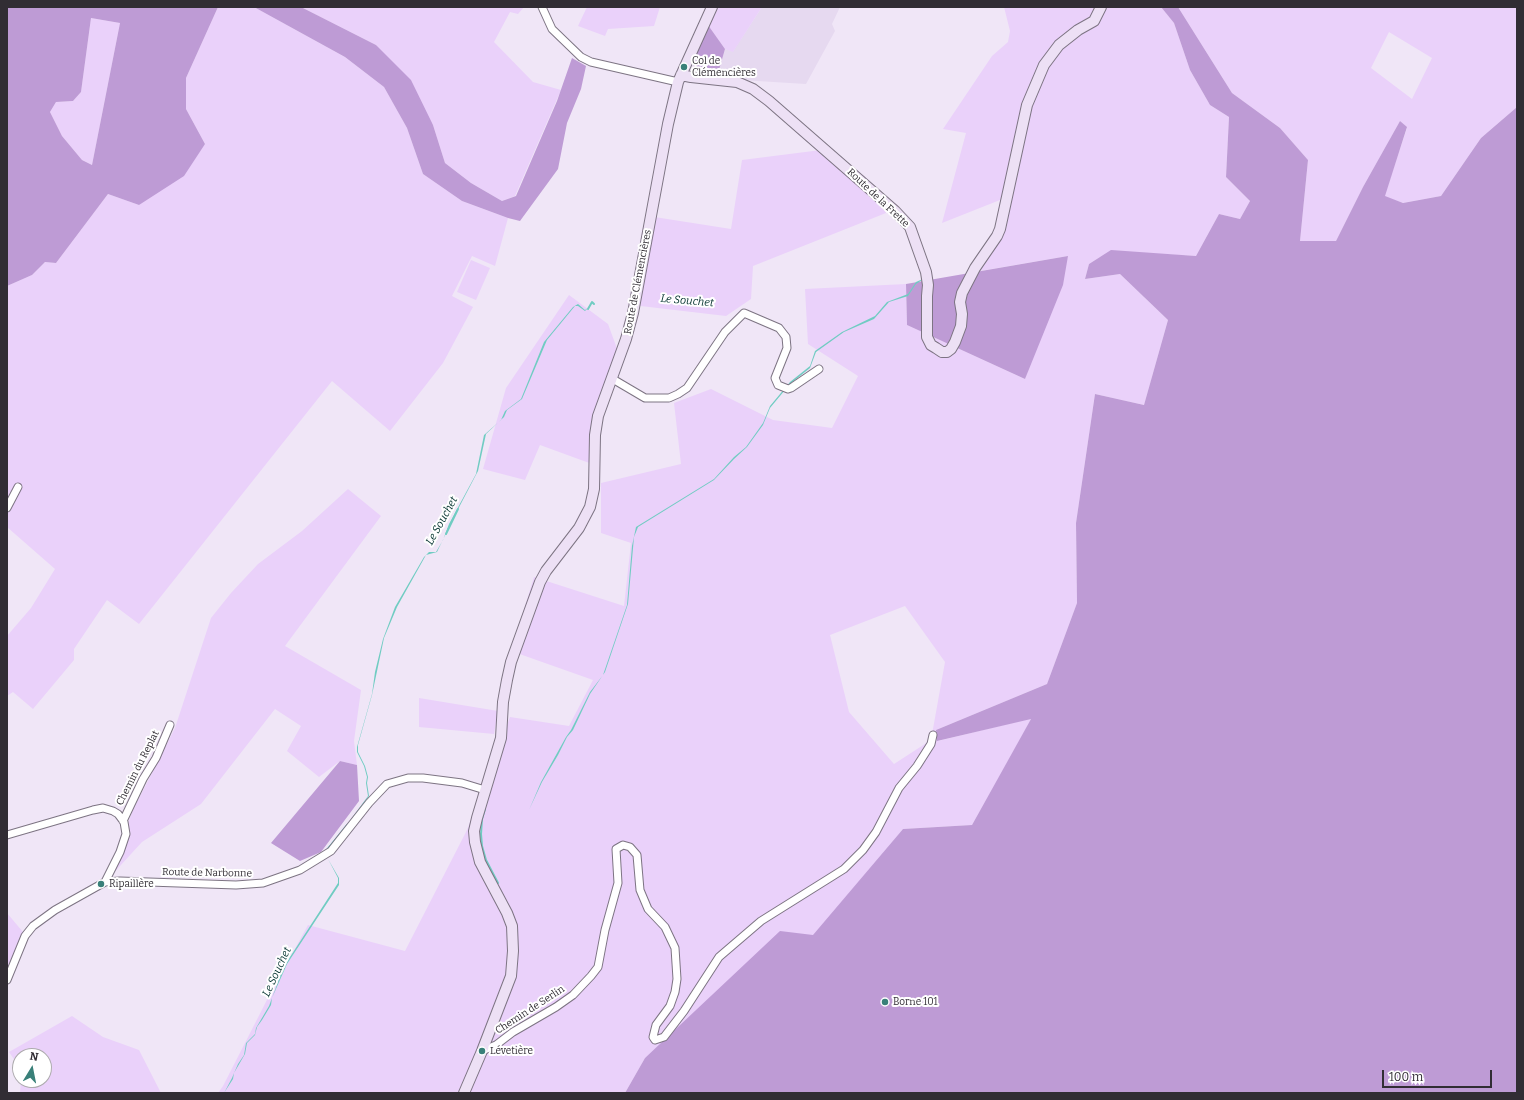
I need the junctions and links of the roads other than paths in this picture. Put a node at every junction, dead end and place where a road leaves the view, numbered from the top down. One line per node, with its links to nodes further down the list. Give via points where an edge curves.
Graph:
1 (542, 7): 4 (street, via 552,29 580,57 591,62)
2 (712, 7): 4 (street, Route de Clémencières)
3 (1101, 7): 4 (street, Route de la Frette, via 1094,21 1059,45 1044,64 1027,106 1000,229 962,293 959,335 947,352 942,352 931,345 927,337 926,272 910,227 896,211 753,89 737,82)
4 (679, 78): 6 (street, Route de Clémencières, via 633,313)
5 (819, 369): 6 (street, via 791,388 778,385 775,378 788,348 786,336 779,328 744,313 725,332 687,388 678,394 669,398 645,398)
6 (611, 378): 11 (street, Route de Clémencières, via 596,425 595,482 590,507 571,540 546,571 538,589 511,662 503,702 501,738)
7 (18, 487): 8 (street)
8 (7, 508)
9 (170, 725): 12 (street, Chemin du Replat, via 159,753)
10 (933, 735): 17 (street, Chemin de Serlin, via 931,744 899,788 876,832 863,850 844,869 761,921 719,957 664,1037 659,1040 653,1037 656,1025 670,1006 675,992 677,979 674,948 665,927 648,909 640,890 638,855 630,847 623,845 616,849 618,883 598,967 573,995)
11 (485, 790): 14 (street, Route de Narbonne, via 462,783 423,778 408,778 387,784 331,851 300,870 263,883 236,885); 16 (street, Route de Clémencières, via 476,818 475,842 480,862 510,920 513,951 511,976)
12 (123, 821): 13 (street, Chemin du Replat, via 118,814 104,808); 14 (street, Chemin du Replat, via 125,841)
13 (7, 835)
14 (105, 882): 15 (street, Route de Narbonne, via 55,910 33,926 25,936)
15 (7, 980)
16 (487, 1038): 17 (street, Chemin de Serlin); 18 (street, Route de Clémencières)
17 (496, 1045): 18 (street, Chemin de Serlin)
18 (482, 1051): 19 (street, Route de Clémencières)
19 (464, 1093)

